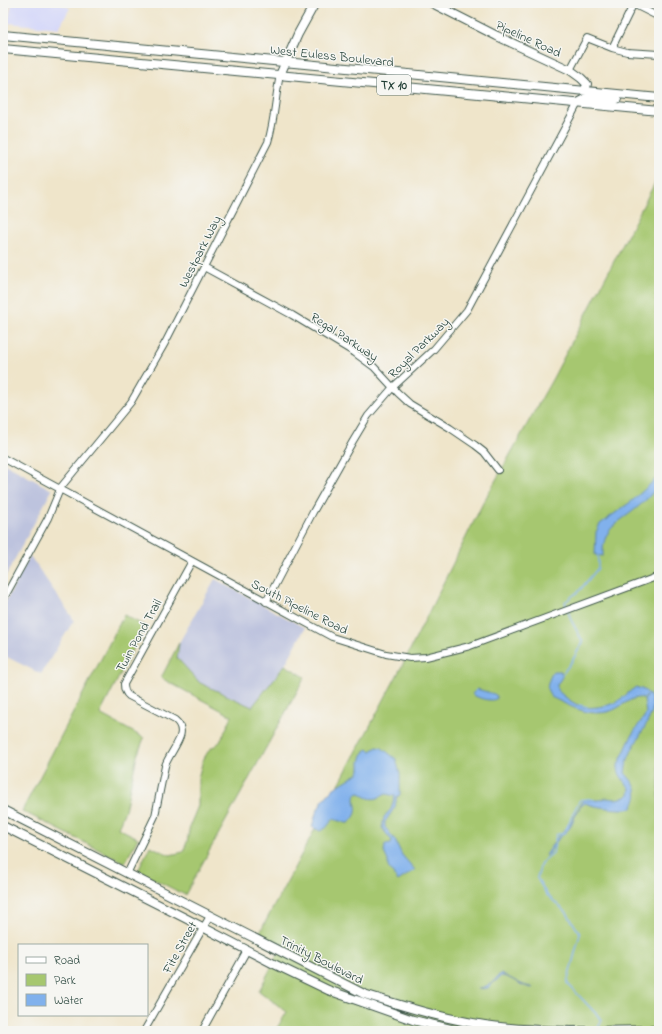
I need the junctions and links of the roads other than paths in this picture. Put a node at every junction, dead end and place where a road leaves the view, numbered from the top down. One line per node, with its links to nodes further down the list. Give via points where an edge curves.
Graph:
1 (315, 3): 11 (main road, Westpark Way)
2 (432, 3): 12 (main road, Pipeline Road)
3 (634, 3): 4 (street); 7 (street)
4 (659, 17)
5 (3, 35): 6 (main road, West Euless Boulevard / TX 10)
6 (80, 42): 10 (main road); 11 (main road, West Euless Boulevard / TX 10)
7 (612, 48): 9 (street, via 627,52); 12 (street, via 587,38)
8 (3, 49): 10 (main road, West Euless Boulevard / TX 10)
9 (659, 54)
10 (79, 56): 13 (main road, West Euless Boulevard / TX 10)
11 (286, 62): 13 (main road, Westpark Way); 14 (main road, West Euless Boulevard / TX 10)
12 (570, 70): 16 (main road, Pipeline Road, via 587,84)
13 (280, 75): 15 (main road, West Euless Boulevard / TX 10); 22 (street, Westpark Way, via 268,142)
14 (436, 77): 15 (main road); 16 (main road, West Euless Boulevard / TX 10)
15 (432, 88): 17 (main road, West Euless Boulevard / TX 10)
16 (585, 91): 17 (main road, via 576,97 516,93); 18 (main road, West Euless Boulevard / TX 10)
17 (509, 96): 20 (main road, West Euless Boulevard / TX 10)
18 (638, 96): 19 (main road, West Euless Boulevard / TX 10); 20 (main road, via 633,101 589,97)
19 (659, 98)
20 (578, 103): 21 (main road, West Euless Boulevard / TX 10); 23 (street, Royal Parkway, via 467,310 434,349)
21 (659, 110)
22 (204, 267): 23 (street, Regal Parkway, via 355,352 374,367); 26 (street, Westpark Way, via 131,402)
23 (393, 388): 25 (street, Regal Parkway, via 410,404 476,445); 30 (street, Royal Parkway, via 368,416 353,441)
24 (3, 458): 26 (street, South Pipeline Road)
25 (498, 470)
26 (60, 489): 27 (street, South Pipeline Road); 29 (street, Westpark Way, via 48,518)
27 (192, 561): 30 (street, South Pipeline Road); 33 (street, Twin Pond Trail, via 124,684 129,696 175,720 182,729 165,766 155,816)
28 (659, 576): 30 (street, South Pipeline Road, via 470,646 426,657 402,658 357,646 332,637)
29 (3, 600)
30 (266, 602)
31 (3, 810): 33 (main road, Trinity Boulevard)
32 (3, 826): 35 (main road, Trinity Boulevard)
33 (127, 874): 34 (main road, Trinity Boulevard)
34 (210, 916): 35 (street, Fite Street); 37 (main road, Trinity Boulevard, via 364,994 455,1020 500,1027 558,1031)
35 (203, 927): 36 (main road, Trinity Boulevard); 38 (street, Fite Street)
36 (247, 950): 39 (street); 40 (main road, Trinity Boulevard, via 328,990 413,1020)
37 (657, 1030)
38 (144, 1031)
39 (202, 1031)
40 (459, 1031)

